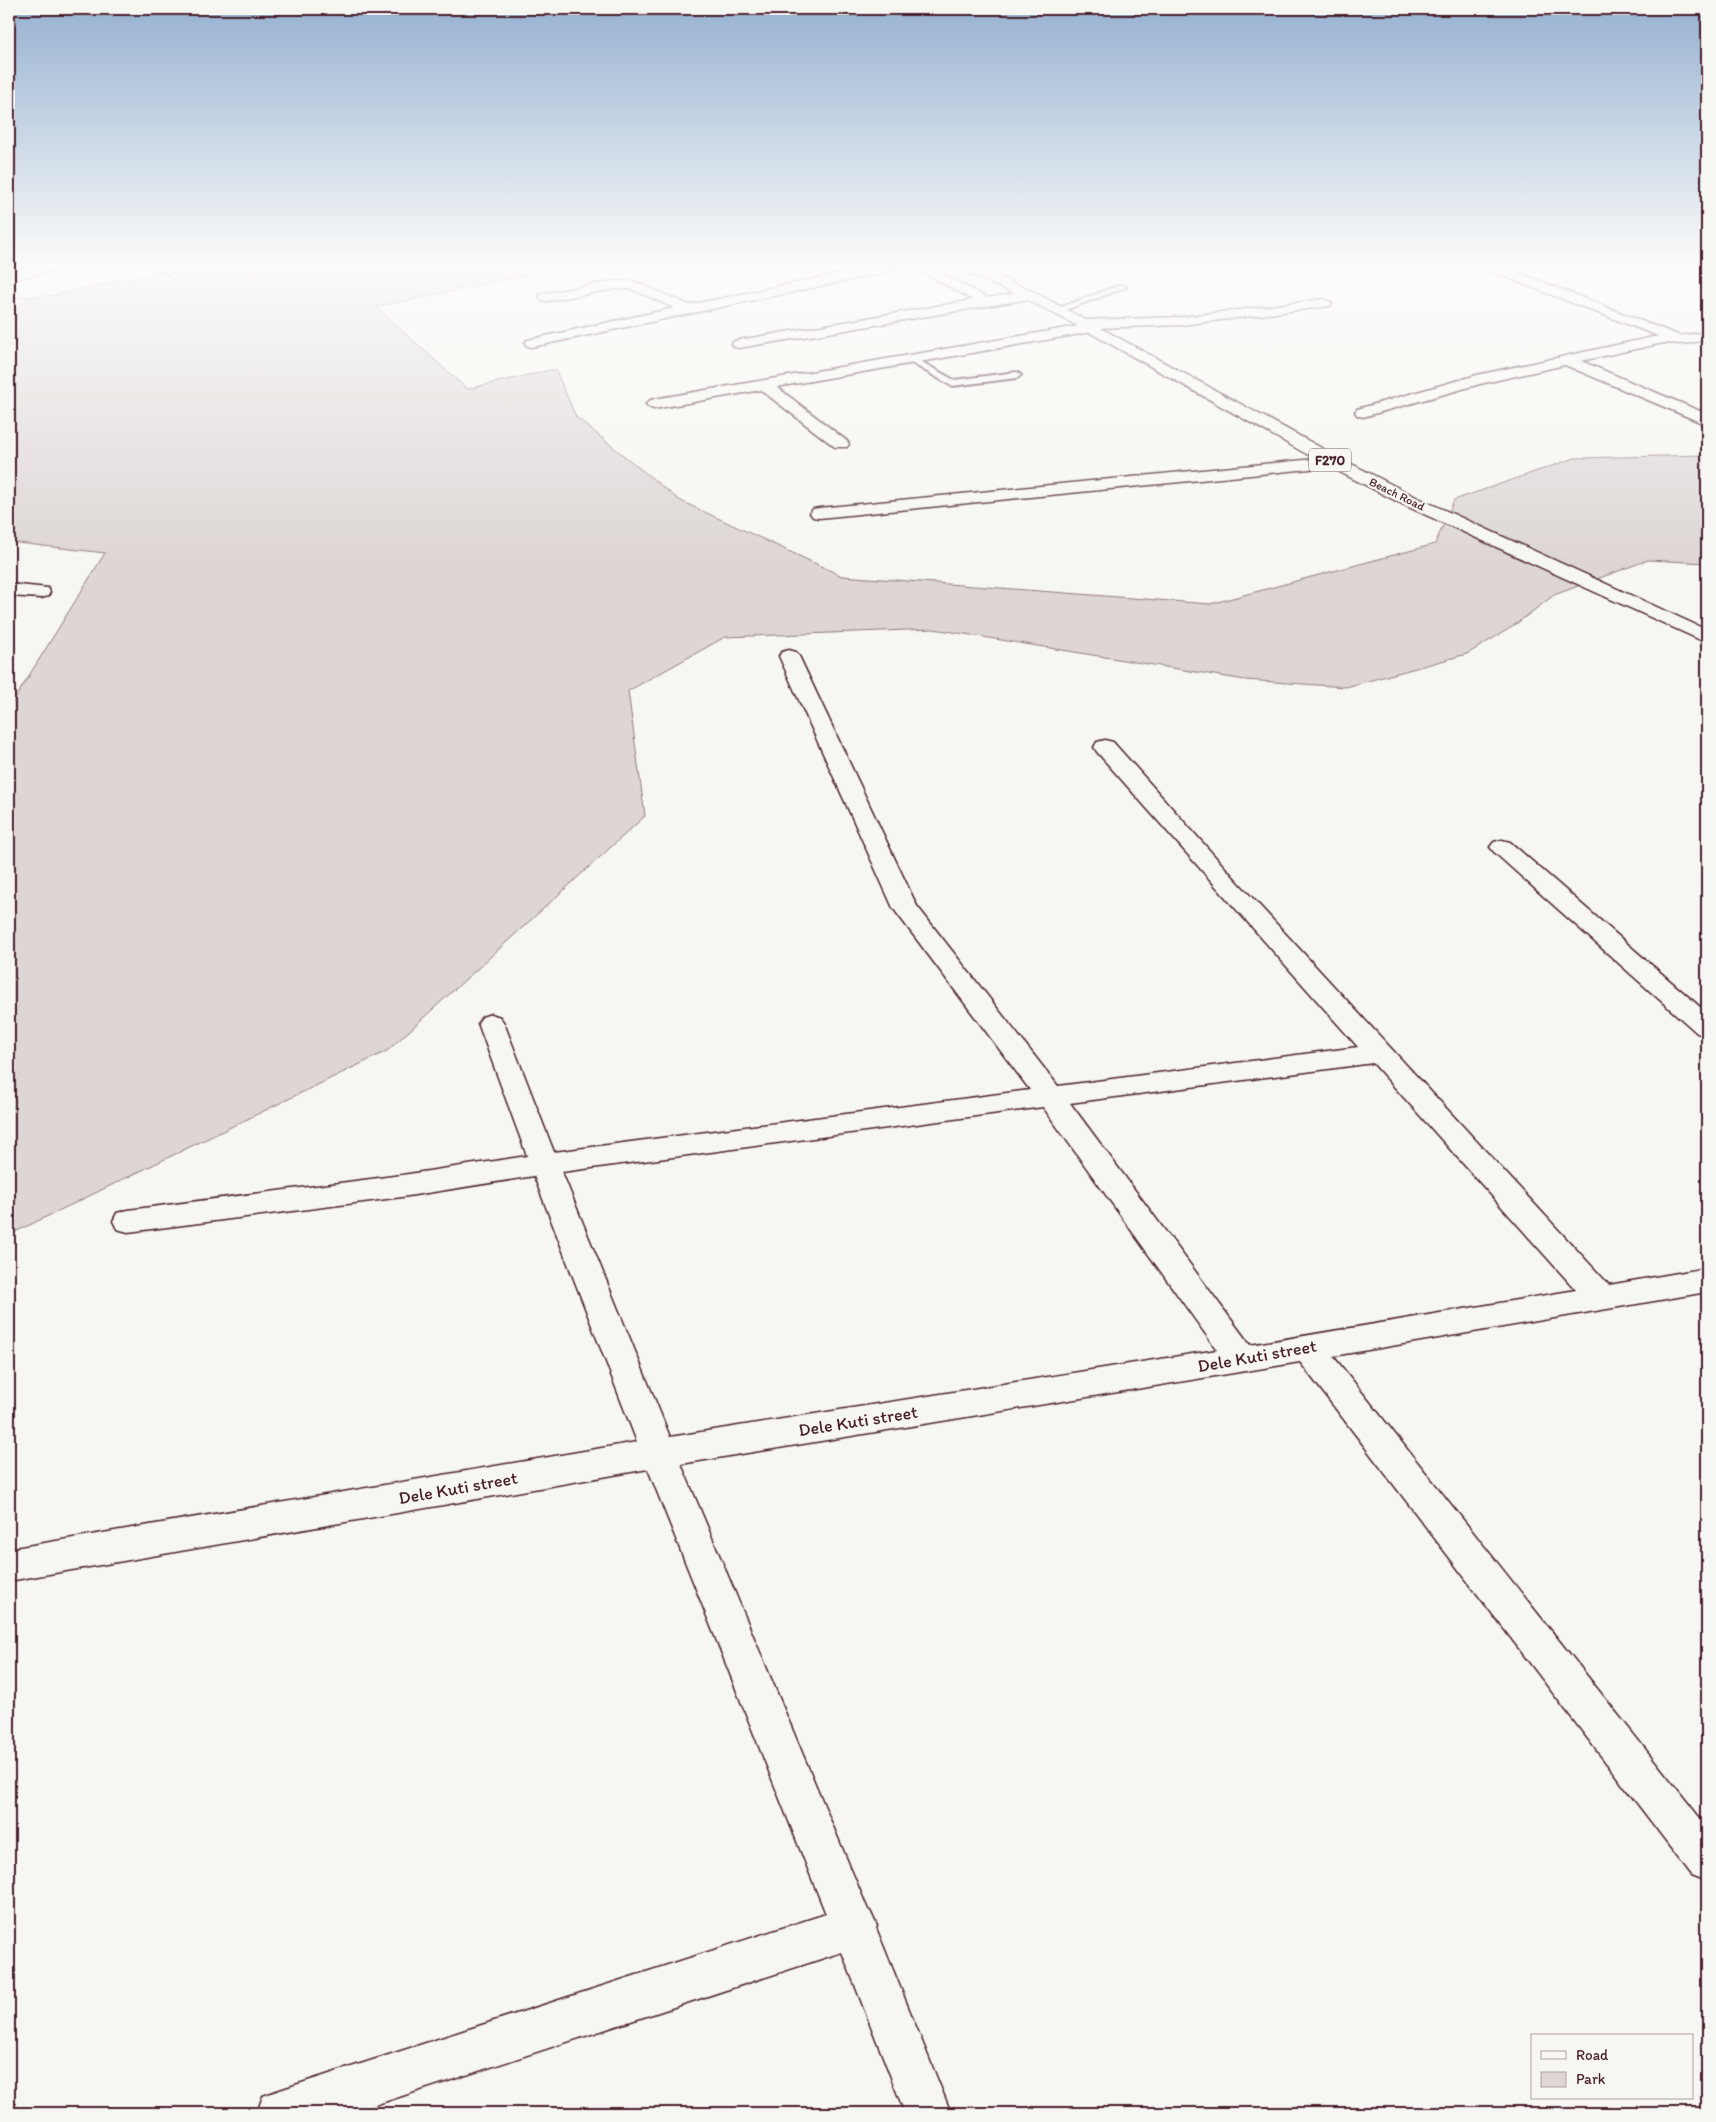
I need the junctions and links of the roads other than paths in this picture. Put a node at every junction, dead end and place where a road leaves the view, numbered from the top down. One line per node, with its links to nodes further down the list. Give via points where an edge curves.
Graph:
1 (883, 364): 7 (street)
2 (920, 364): 6 (lane, via 952,382)
3 (1157, 364): 12 (street, Beach Road / F270)
4 (1548, 364): 9 (street)
5 (1575, 364): 10 (street)
6 (1017, 375)
7 (764, 385): 8 (street); 11 (street)
8 (654, 404)
9 (1363, 412)
10 (1707, 420)
11 (841, 444)
12 (1334, 462): 13 (street); 16 (street, Beach Road / F270, via 1410,502)
13 (819, 513)
14 (9, 590): 15 (street)
15 (41, 592)
16 (1707, 637)
17 (789, 656): 23 (street, via 905,908)
18 (1106, 747): 22 (street)
19 (1502, 848): 21 (street)
20 (491, 1023): 24 (street)
21 (1707, 1027)
22 (1380, 1053): 23 (street); 27 (street)
23 (1050, 1096): 24 (street); 29 (street)
24 (543, 1164): 25 (street); 30 (street)
25 (128, 1221)
26 (1707, 1280): 27 (street, Dele Kuti street)
27 (1601, 1297): 28 (street, Dele Kuti street)
28 (1307, 1347): 29 (street, Dele Kuti street); 32 (street)
29 (1242, 1359): 30 (street, Dele Kuti street)
30 (658, 1453): 31 (street, Dele Kuti street); 33 (street)
31 (9, 1565)
32 (1707, 1860)
33 (855, 1926): 34 (street); 35 (street)
34 (280, 2113)
35 (928, 2113)

